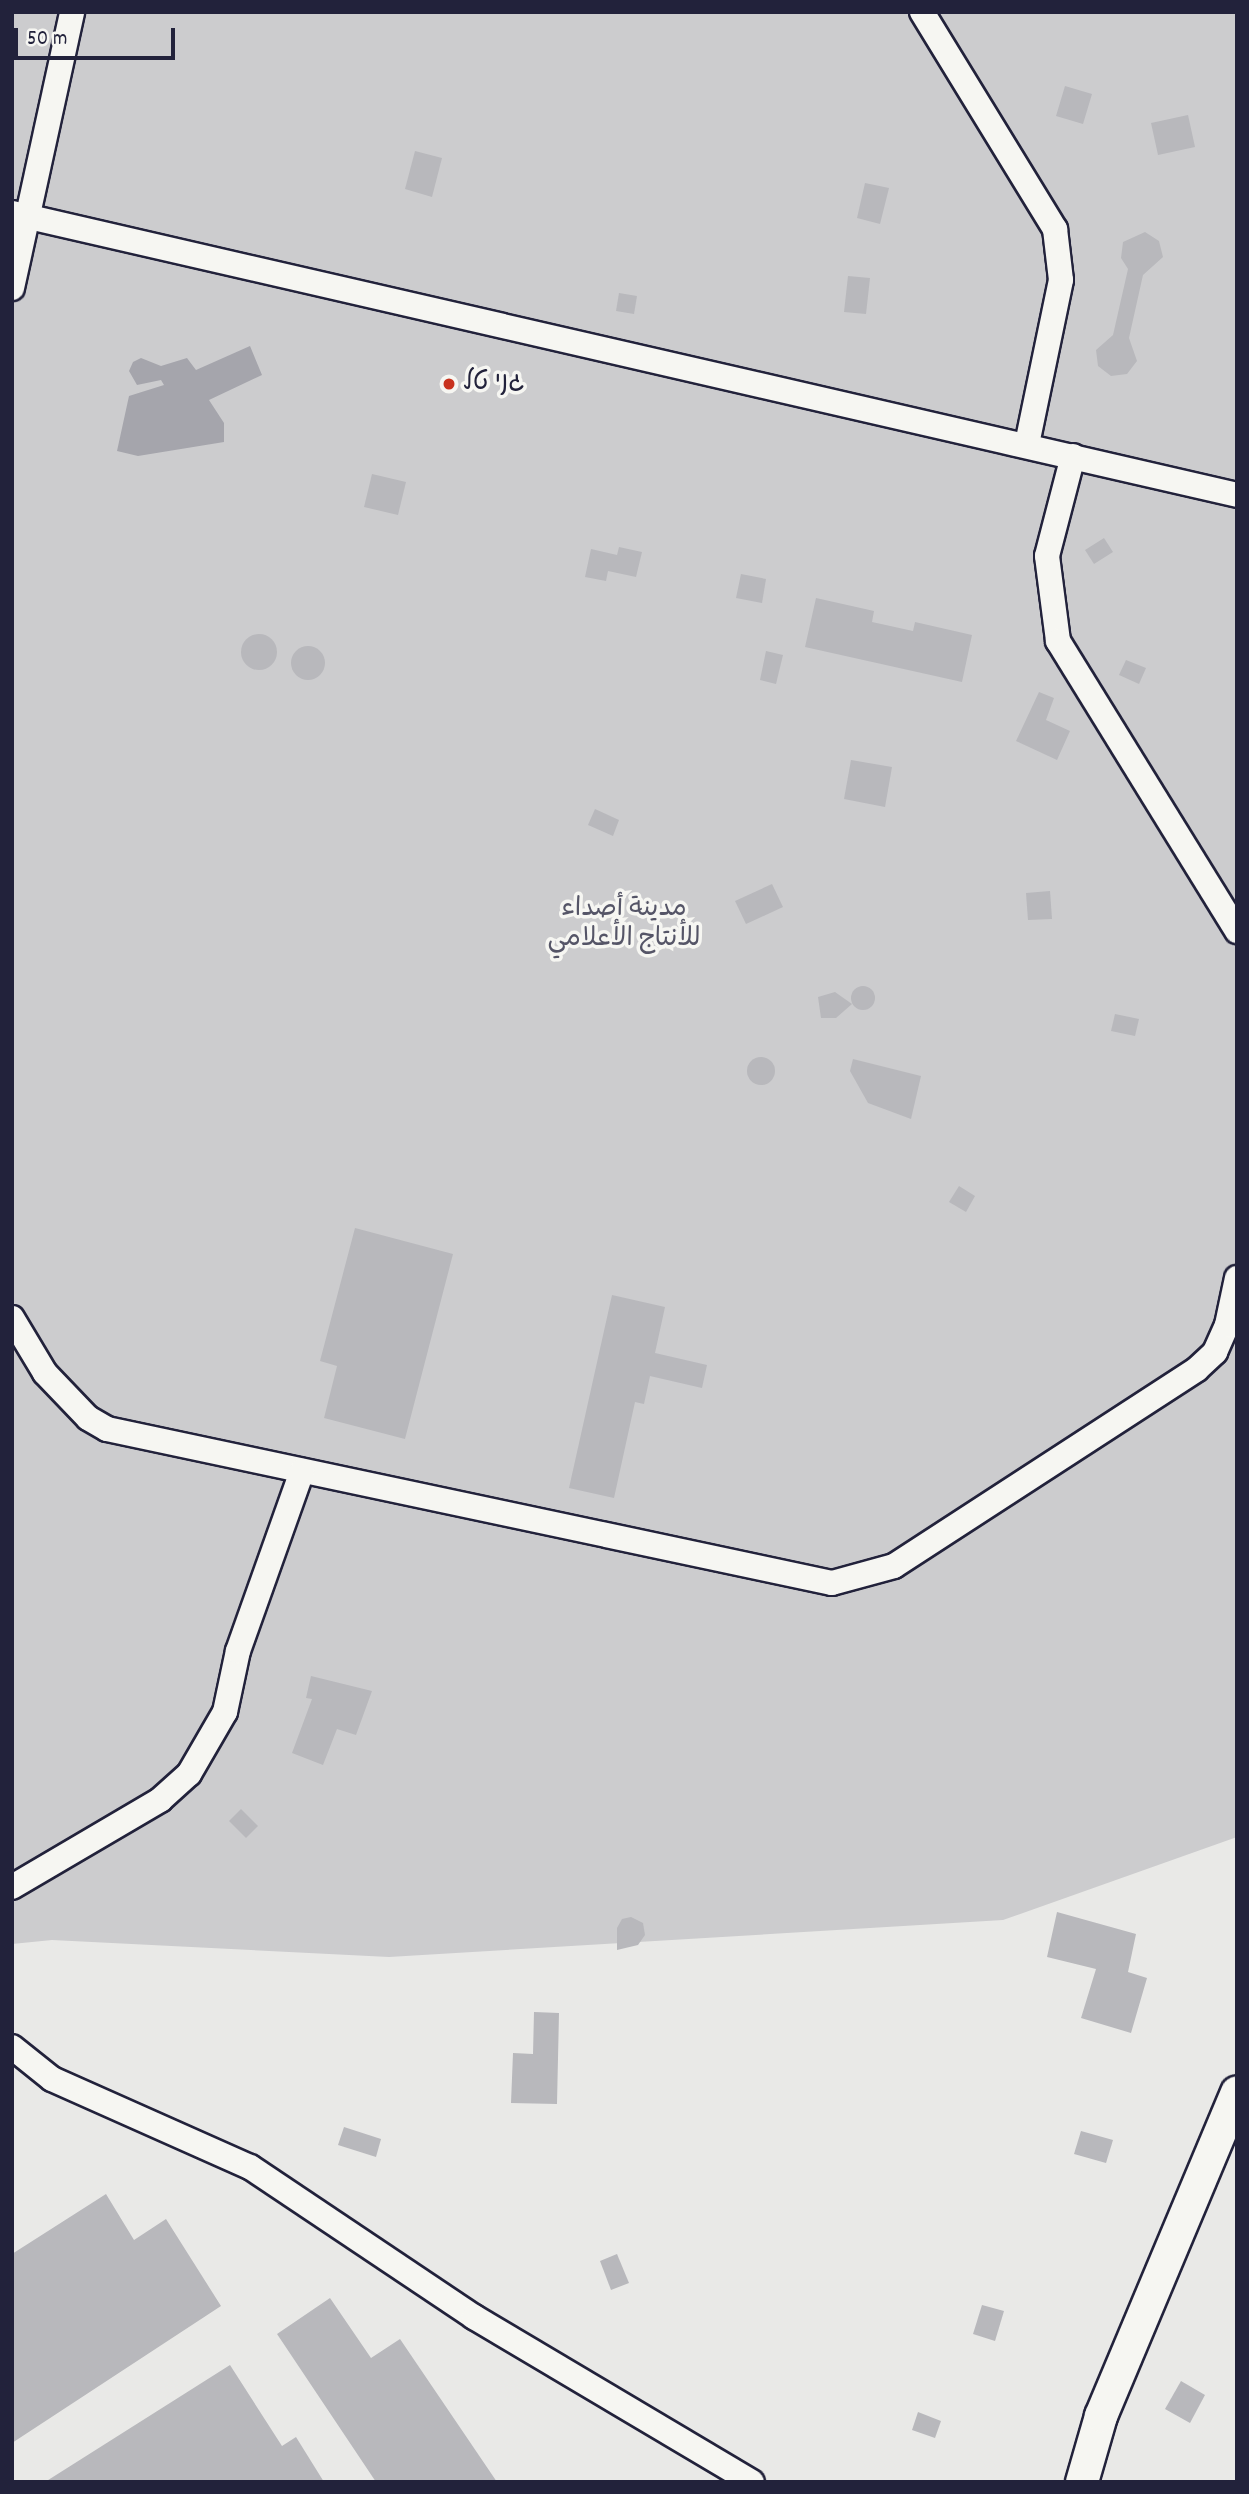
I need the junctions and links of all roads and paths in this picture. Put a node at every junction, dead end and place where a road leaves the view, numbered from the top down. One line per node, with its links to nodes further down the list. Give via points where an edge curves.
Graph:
1 (72, 12): 3 (street)
2 (922, 12): 5 (street, via 1055,229 1061,280)
3 (20, 215): 4 (street); 5 (street)
4 (12, 288)
5 (1027, 444): 6 (street)
6 (1073, 456): 7 (street); 8 (street, via 1046,556 1058,641)
7 (1237, 495)
8 (1237, 931)
9 (1237, 1278): 11 (street, via 1227,1325 1215,1352 1197,1369 894,1566 852,1580 810,1581)
10 (12, 1318): 11 (street, via 45,1373 88,1418 107,1429)
11 (302, 1471): 12 (street, via 238,1651 225,1712 189,1774 160,1800)
12 (12, 1887)
13 (12, 2047): 15 (street, via 52,2079 250,2167 474,2317)
14 (1237, 2092): 16 (main road, via 1101,2416)
15 (752, 2482)
16 (1082, 2482)

